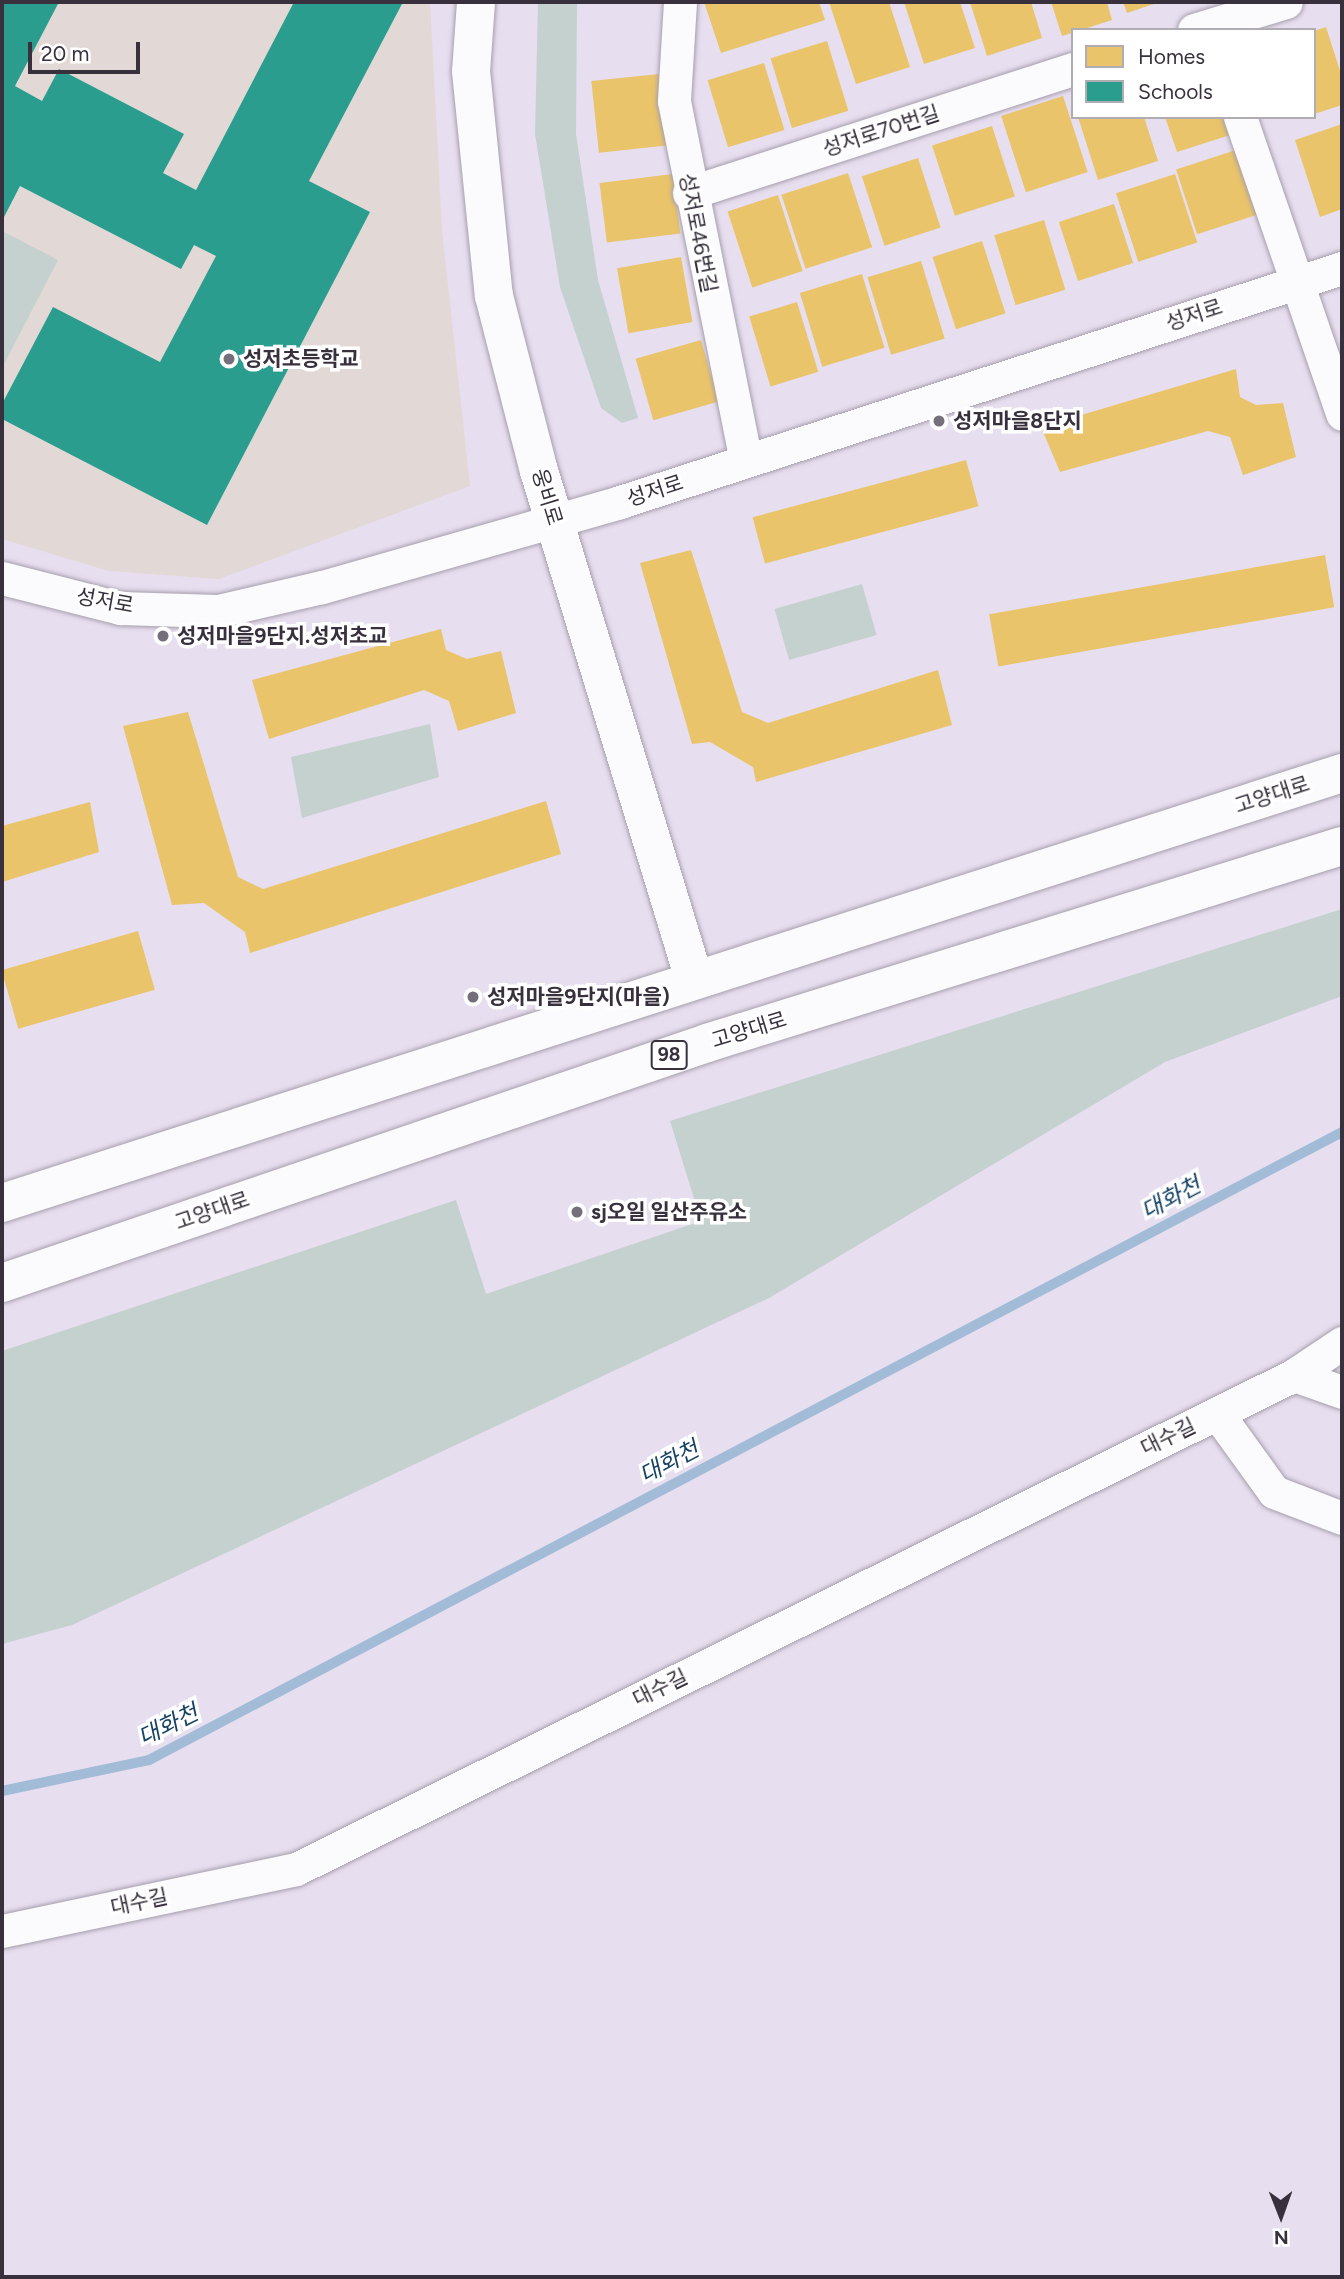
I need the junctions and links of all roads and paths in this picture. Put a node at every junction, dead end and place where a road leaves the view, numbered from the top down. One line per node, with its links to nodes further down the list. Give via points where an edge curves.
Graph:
1 (475, 2): 12 (main road, 웅비로, via 471,71 494,296)
2 (680, 2): 7 (street, 성저로46번길, via 674,101)
3 (1286, 2): 4 (street)
4 (1205, 21)
5 (1071, 70): 7 (street, 성저로70번길)
6 (1241, 119): 9 (street)
7 (689, 193): 11 (street, 성저로46번길)
8 (1342, 268): 9 (street, 성저로)
9 (1294, 282): 10 (street); 11 (street, 성저로)
10 (1342, 414)
11 (746, 461): 12 (street, 성저로)
12 (554, 522): 13 (street, 성저로, via 218,611 120,608); 16 (main road, 웅비로)
13 (2, 578)
14 (1342, 773): 16 (main road, 고양대로)
15 (1342, 846): 18 (main road, 고양대로 / 98, via 707,1043)
16 (694, 979): 17 (main road, 고양대로)
17 (2, 1203)
18 (2, 1283)
19 (1342, 1343): 20 (street, 대수길)
20 (1294, 1375): 21 (street); 22 (street, 대수길)
21 (1342, 1392)
22 (1217, 1413): 23 (street, via 1274,1492); 24 (street, 대수길, via 296,1869)
23 (1342, 1518)
24 (2, 1931)

